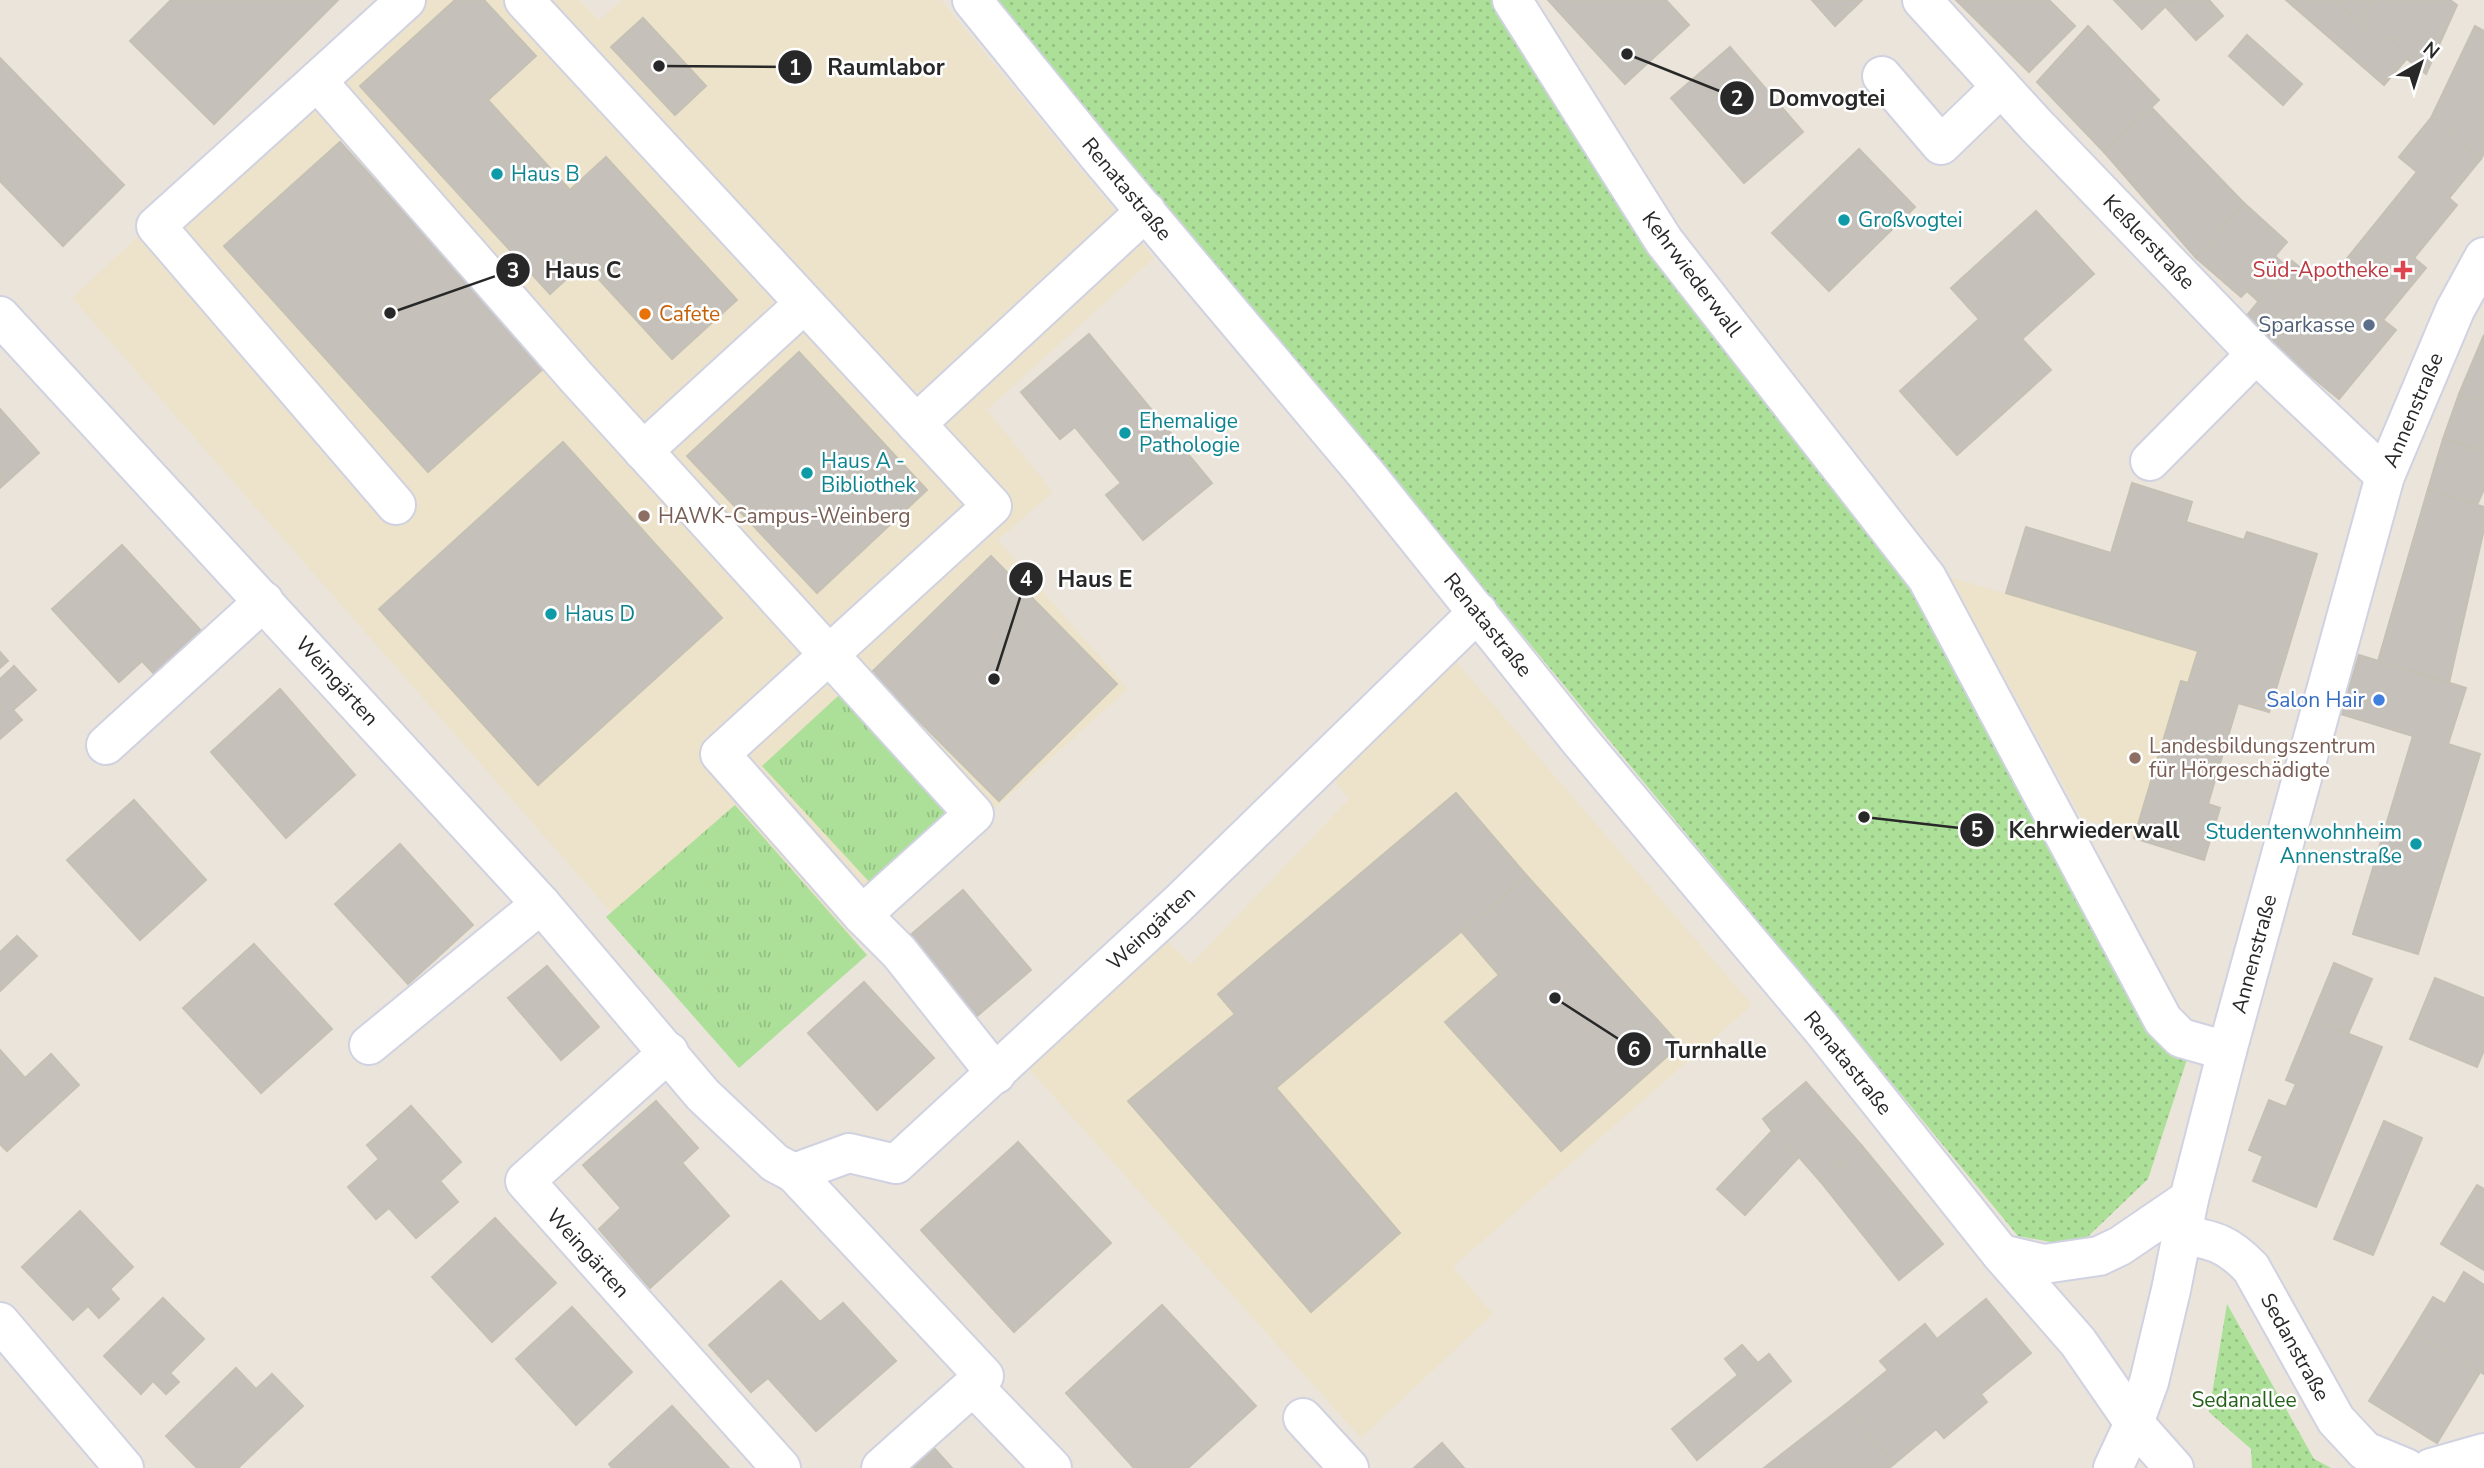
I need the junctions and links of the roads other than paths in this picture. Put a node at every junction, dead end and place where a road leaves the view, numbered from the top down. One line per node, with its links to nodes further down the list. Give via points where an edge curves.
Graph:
1 (406, 0): 7 (street)
2 (524, 0): 11 (street)
3 (971, 0): 9 (street, Renatastraße)
4 (1512, 0): 26 (street, Kehrwiederwall, via 1664,241 1927,578 2163,1020 2181,1038)
5 (1922, 0): 8 (street, Keßlerstraße)
6 (1882, 76): 8 (street, via 1941,145)
7 (317, 80): 15 (street); 18 (street, via 156,226)
8 (2001, 87): 13 (street, Keßlerstraße)
9 (1146, 211): 14 (street); 20 (street, Renatastraße)
10 (2484, 257): 17 (street, Annenstraße, via 2455,310)
11 (804, 304): 14 (street); 15 (street)
12 (0, 316): 19 (street, Weingärten)
13 (2256, 354): 16 (street); 17 (street, Keßlerstraße)
14 (916, 424): 21 (street, via 992,506)
15 (643, 451): 21 (street)
16 (2150, 461)
17 (2385, 476): 26 (street, Annenstraße)
18 (397, 505)
19 (264, 601): 22 (street); 23 (street, Weingärten)
20 (1478, 612): 28 (street, Weingärten); 31 (street, Renatastraße)
21 (829, 655): 24 (street, via 720,754); 24 (street, via 974,814)
22 (106, 745)
23 (541, 904): 25 (street); 27 (street, Weingärten)
24 (862, 915): 28 (street, via 899,952)
25 (369, 1045)
26 (2227, 1051): 30 (street, Annenstraße)
27 (668, 1052): 29 (street, Weingärten, via 704,1095 775,1163); 38 (street, Weingärten, via 525,1181)
28 (996, 1074): 29 (street, Weingärten, via 896,1164 849,1153)
29 (794, 1173): 33 (street, Weingärten, via 984,1376)
30 (2185, 1217): 31 (street, via 2099,1256 2044,1264); 35 (street, Annenstraße, via 2148,1382); 44 (street, Sedanstraße, via 2251,1268 2336,1419 2365,1451)
31 (2001, 1254): 35 (street, Renatastraße, via 2078,1342)
32 (0, 1322): 37 (street)
33 (973, 1386): 39 (street); 40 (street)
34 (1303, 1419): 41 (street)
35 (2134, 1423): 42 (street, Annenstraße); 43 (street, Renatastraße)
36 (2484, 1453): 45 (street)
37 (124, 1468)
38 (780, 1468)
39 (881, 1468)
40 (1052, 1468)
41 (1349, 1468)
42 (2113, 1468)
43 (2175, 1468)
44 (2406, 1468)
45 (2431, 1468)

